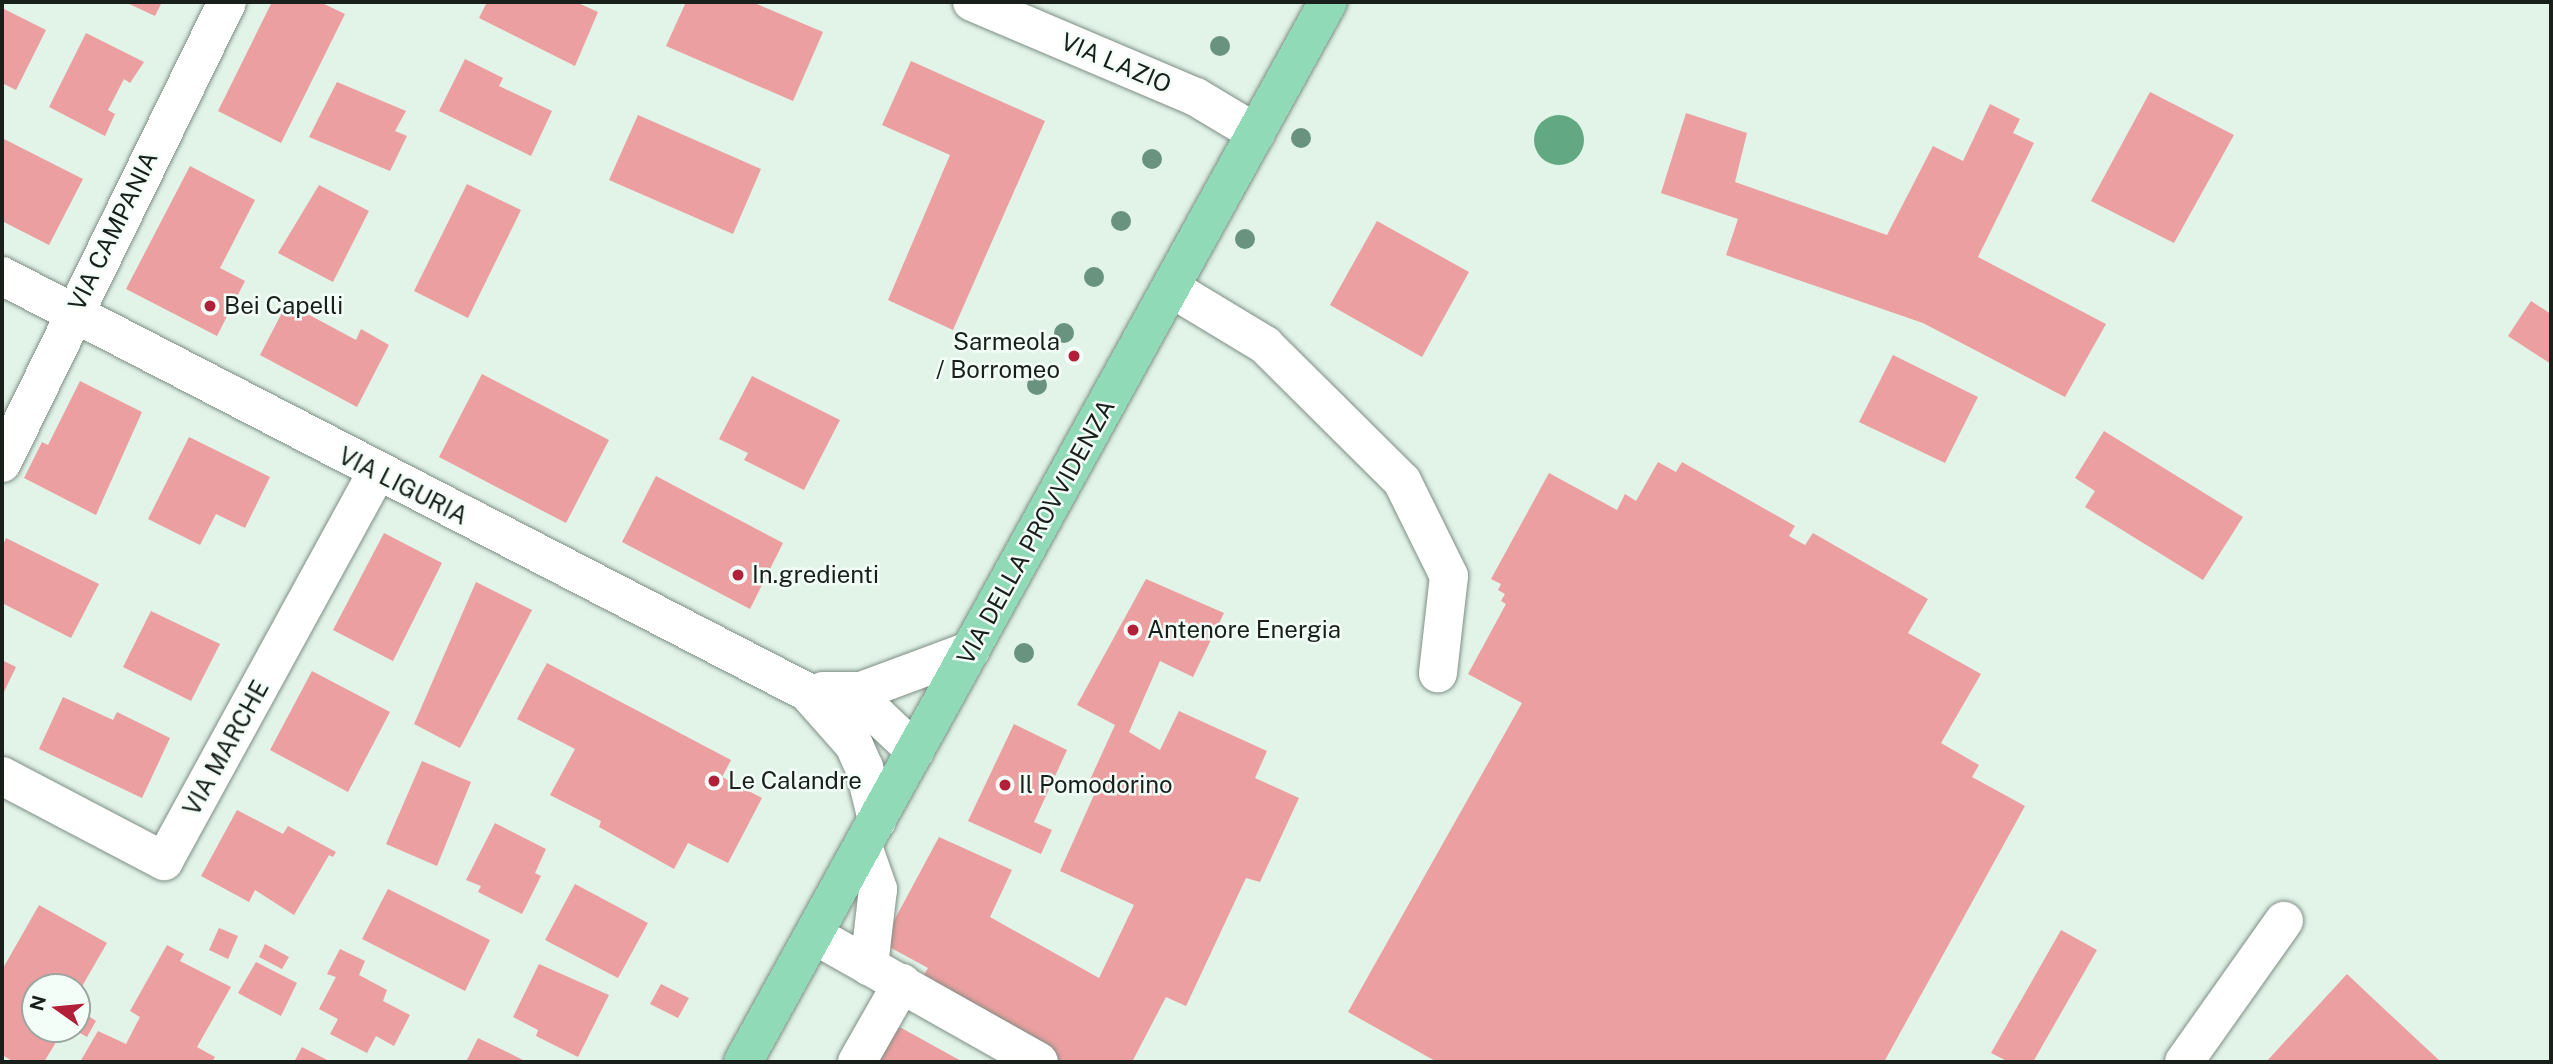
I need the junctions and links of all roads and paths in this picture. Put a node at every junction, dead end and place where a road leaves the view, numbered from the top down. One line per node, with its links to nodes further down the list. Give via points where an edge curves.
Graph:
1 (227, 2): 7 (street, VIA CAMPANIA)
2 (972, 2): 4 (street, VIA LAZIO, via 1196,97)
3 (1328, 2): 4 (main road, VIA DELLA PROVVIDENZA)
4 (1256, 132): 6 (main road, VIA DELLA PROVVIDENZA)
5 (2, 276): 7 (street, VIA LIGURIA)
6 (1171, 288): 10 (main road, VIA DELLA PROVVIDENZA); 11 (street, via 1265,345 1402,481 1449,576)
7 (73, 311): 8 (street, VIA CAMPANIA); 9 (street, VIA LIGURIA)
8 (2, 463)
9 (376, 473): 12 (street, VIA LIGURIA); 14 (street, VIA MARCHE, via 164,862)
10 (971, 650): 12 (street, VIA LIGURIA, via 861,691); 13 (main road, VIA DELLA PROVVIDENZA)
11 (1438, 673)
12 (807, 692): 13 (street, VIA LIGURIA, via 878,716); 15 (street, VIA LIGURIA, via 854,745 864,767)
13 (915, 751): 15 (main road, VIA DELLA PROVVIDENZA)
14 (2, 776)
15 (870, 833): 17 (main road, VIA DELLA PROVVIDENZA); 18 (street, VIA LIGURIA, via 878,889)
16 (2284, 921): 22 (street)
17 (814, 935): 18 (street); 19 (main road, VIA DELLA PROVVIDENZA)
18 (880, 965): 20 (street); 21 (street)
19 (743, 1062)
20 (857, 1062)
21 (1039, 1062)
22 (2184, 1062)

